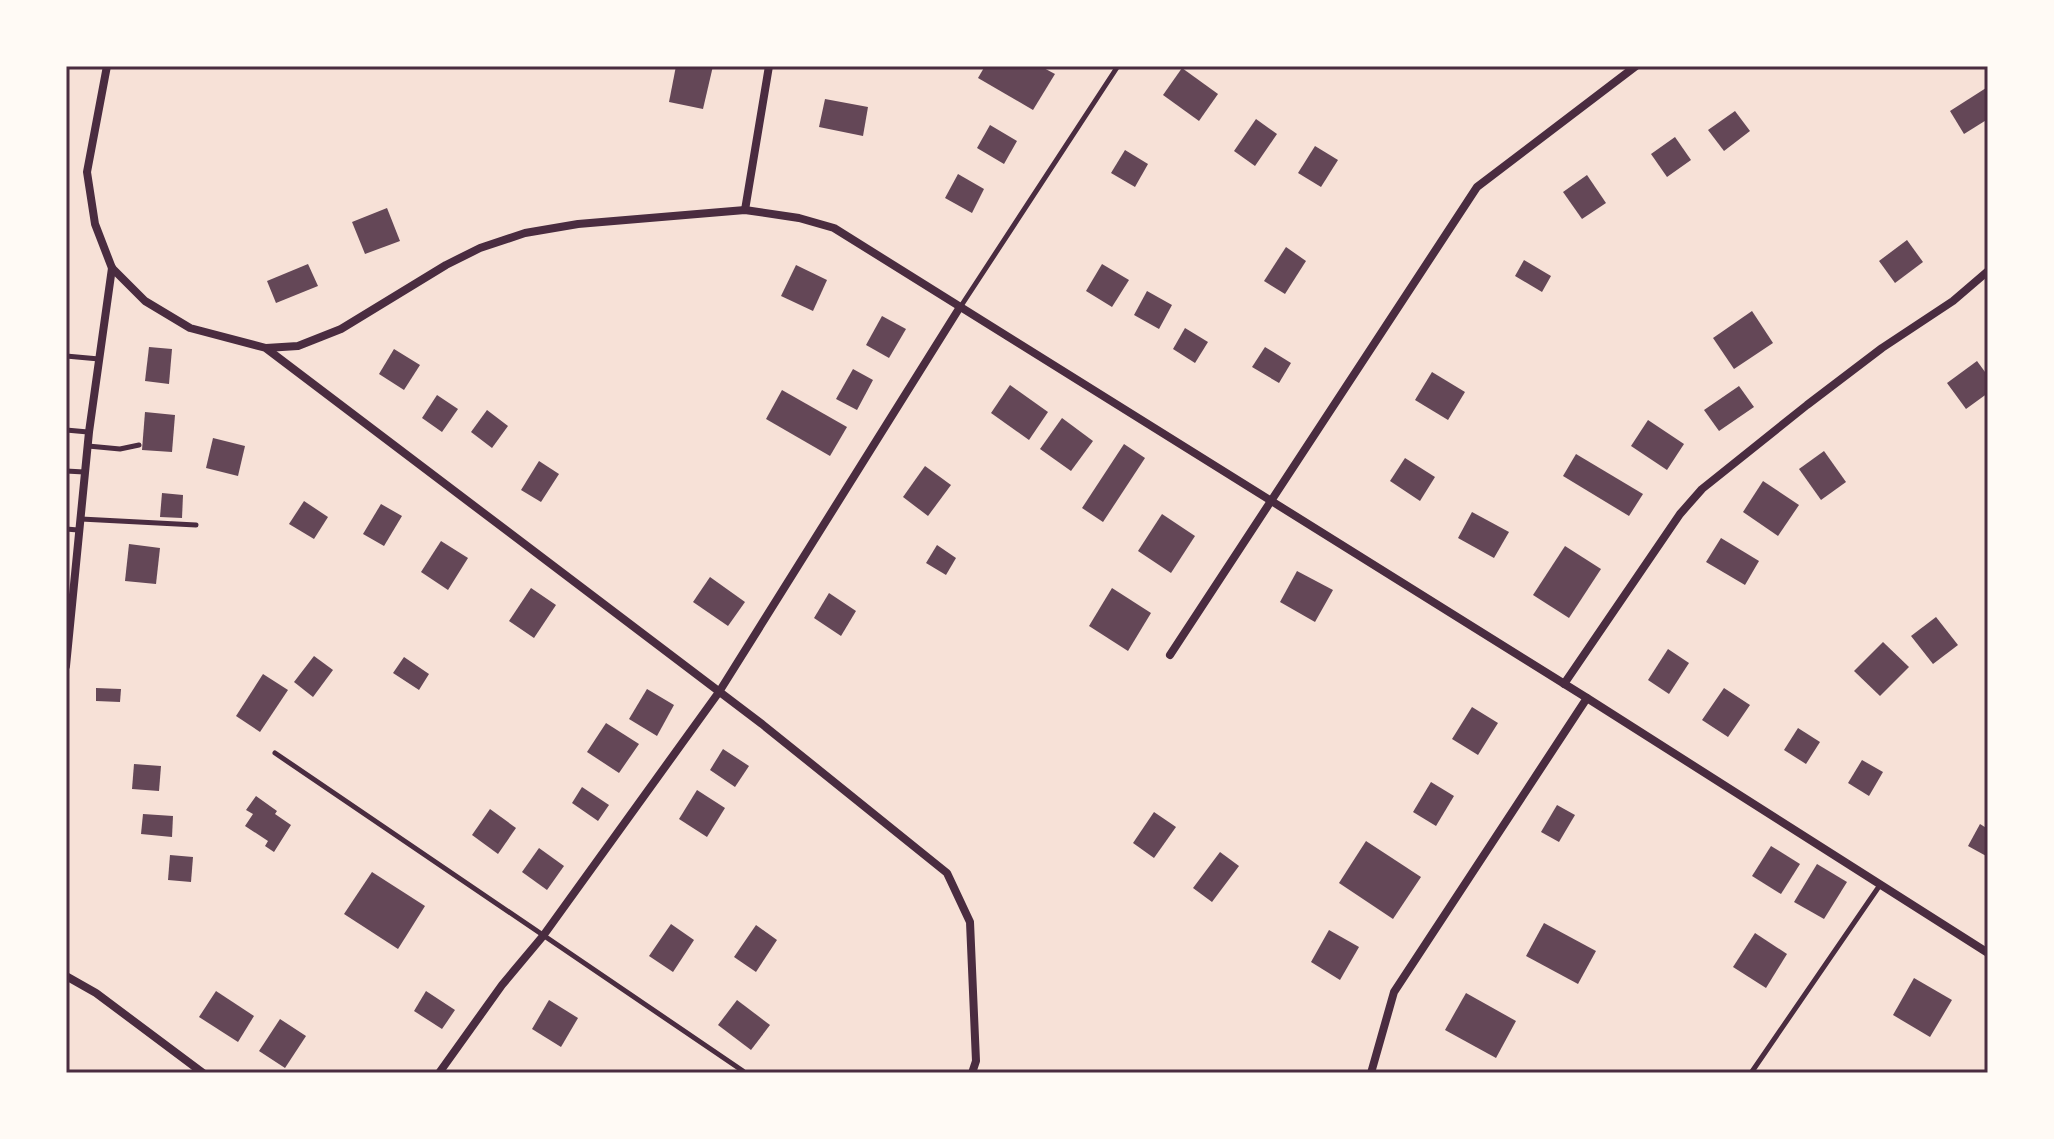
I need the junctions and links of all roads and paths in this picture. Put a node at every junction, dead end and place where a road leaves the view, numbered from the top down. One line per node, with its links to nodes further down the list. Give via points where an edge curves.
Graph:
1 (107, 66): 6 (street, via 87,172 95,224)
2 (769, 66): 5 (street)
3 (1118, 66): 8 (lane)
4 (1636, 66): 18 (street, via 1477,187)
5 (745, 210): 8 (street, via 834,228); 9 (street, via 525,233 446,265 341,329 298,346)
6 (112, 268): 9 (street, via 145,301 190,328); 11 (street)
7 (1988, 271): 26 (street, via 1702,489)
8 (960, 307): 18 (street); 27 (street)
9 (266, 348): 27 (street)
10 (66, 356): 11 (lane)
11 (99, 359): 13 (street)
12 (66, 430): 13 (lane)
13 (89, 432): 15 (street)
14 (139, 445): 15 (lane)
15 (88, 446): 17 (street)
16 (66, 471): 17 (lane)
17 (85, 472): 19 (street)
18 (1270, 501): 24 (street); 26 (street)
19 (81, 519): 20 (lane); 22 (street)
20 (196, 525)
21 (66, 529): 22 (lane)
22 (79, 530): 23 (street)
23 (71, 567): 25 (street)
24 (1170, 655)
25 (66, 666)
26 (1564, 684): 28 (street)
27 (719, 692): 31 (street); 37 (street, via 947,873 970,922 976,1061)
28 (1587, 698): 30 (street); 38 (street, via 1394,992)
29 (275, 753): 31 (lane)
30 (1880, 884): 32 (street); 39 (lane)
31 (543, 936): 34 (lane); 36 (street)
32 (1988, 953)
33 (66, 976): 35 (street)
34 (743, 1071)
35 (203, 1073)
36 (439, 1073)
37 (972, 1073)
38 (1371, 1073)
39 (1751, 1073)

